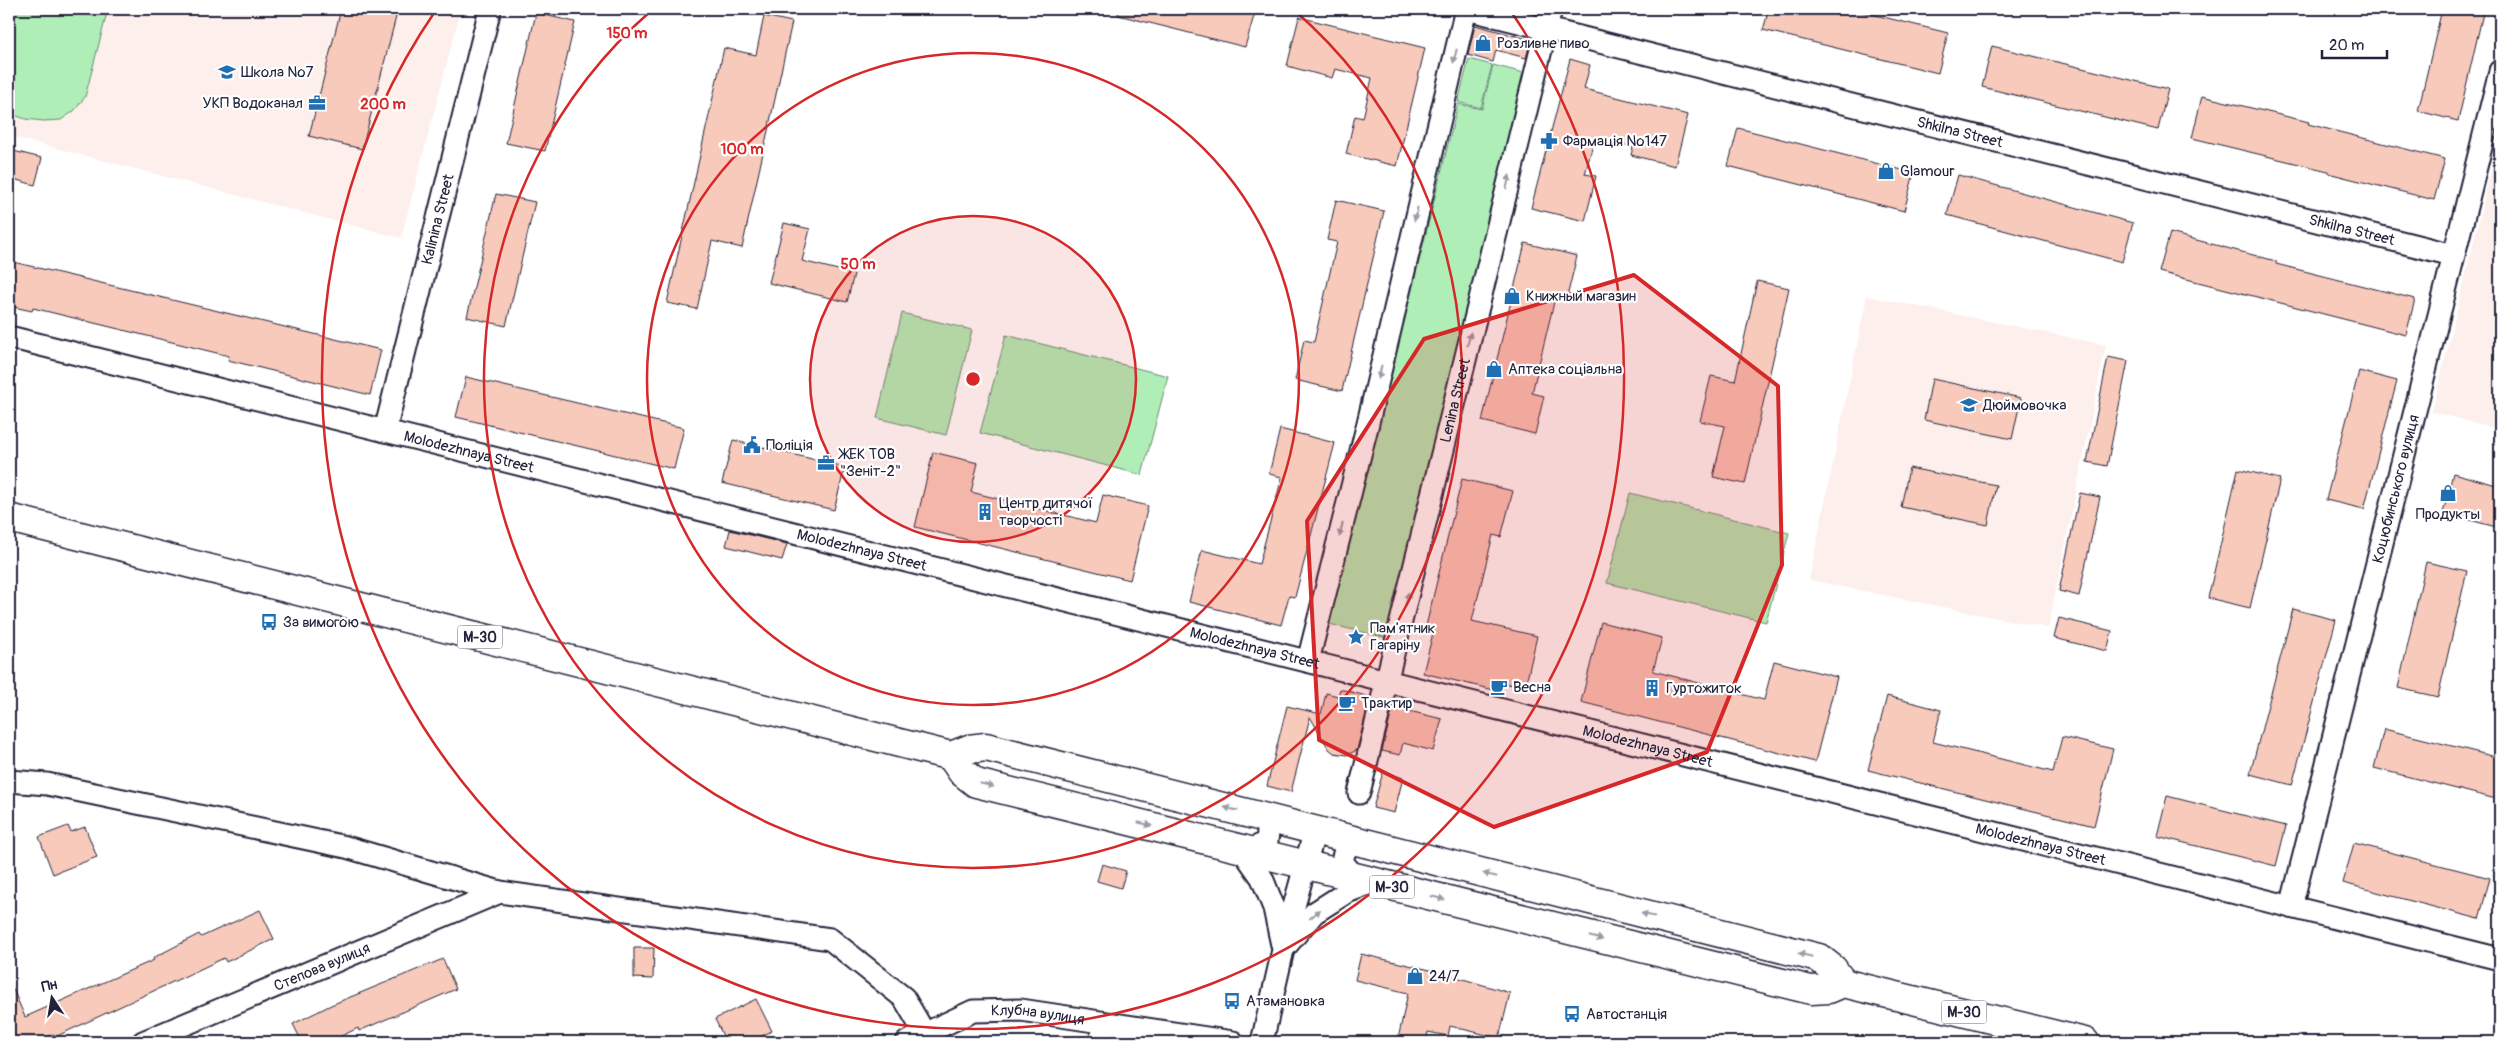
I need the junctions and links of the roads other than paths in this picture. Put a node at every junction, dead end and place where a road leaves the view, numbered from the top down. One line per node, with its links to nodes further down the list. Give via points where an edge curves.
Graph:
1 (490, 9): 7 (street, Kalinina Street)
2 (1466, 9): 3 (street, Shkilna Street); 9 (street, one-way to 9)
3 (1548, 19): 5 (street, Shkilna Street); 10 (street, Lenina Street, one-way to 3)
4 (2500, 71): 5 (street, Коцюбинського вулиця)
5 (2453, 254): 21 (street, Коцюбинського вулиця)
6 (9, 337): 7 (street, Molodezhnaya Street)
7 (385, 431): 9 (street, Molodezhnaya Street)
8 (9, 518): 11 (highway, М-30)
9 (1308, 661): 10 (street, Molodezhnaya Street)
10 (1388, 681): 13 (street, Lenina Street); 21 (street, Molodezhnaya Street)
11 (951, 756): 14 (highway, М-30, one-way to 11, via 986,747); 17 (highway, М-30, one-way to 17, via 962,772 976,782)
12 (9, 781): 20 (street, via 47,784 346,847)
13 (1359, 793)
14 (1260, 816): 15 (highway, М-30); 17 (street, via 1269,830 1267,841)
15 (1315, 830): 16 (highway, М-30); 18 (street)
16 (1364, 842): 19 (street, via 1345,849 1342,862); 24 (highway, М-30, one-way to 16, via 1819,958)
17 (1246, 850): 18 (highway, М-30); 22 (street, via 1271,900)
18 (1305, 865): 19 (highway, М-30); 22 (street)
19 (1365, 880): 22 (street, one-way to 19, via 1314,913); 24 (highway, М-30, one-way to 24, via 1811,990 1829,989)
20 (500, 892): 26 (street, via 830,939 904,998); 27 (street, Степова вулиця)
21 (2291, 907): 23 (street, Molodezhnaya Street)
22 (1283, 950): 29 (street)
23 (2500, 959)
24 (1843, 983): 30 (highway, М-30)
25 (1102, 1033): 26 (street, Клубна вулиця, via 1021,1010 973,1011); 28 (street, Клубна вулиця)
26 (916, 1038)
27 (143, 1042)
28 (1233, 1042)
29 (1262, 1042)
30 (2085, 1042)

